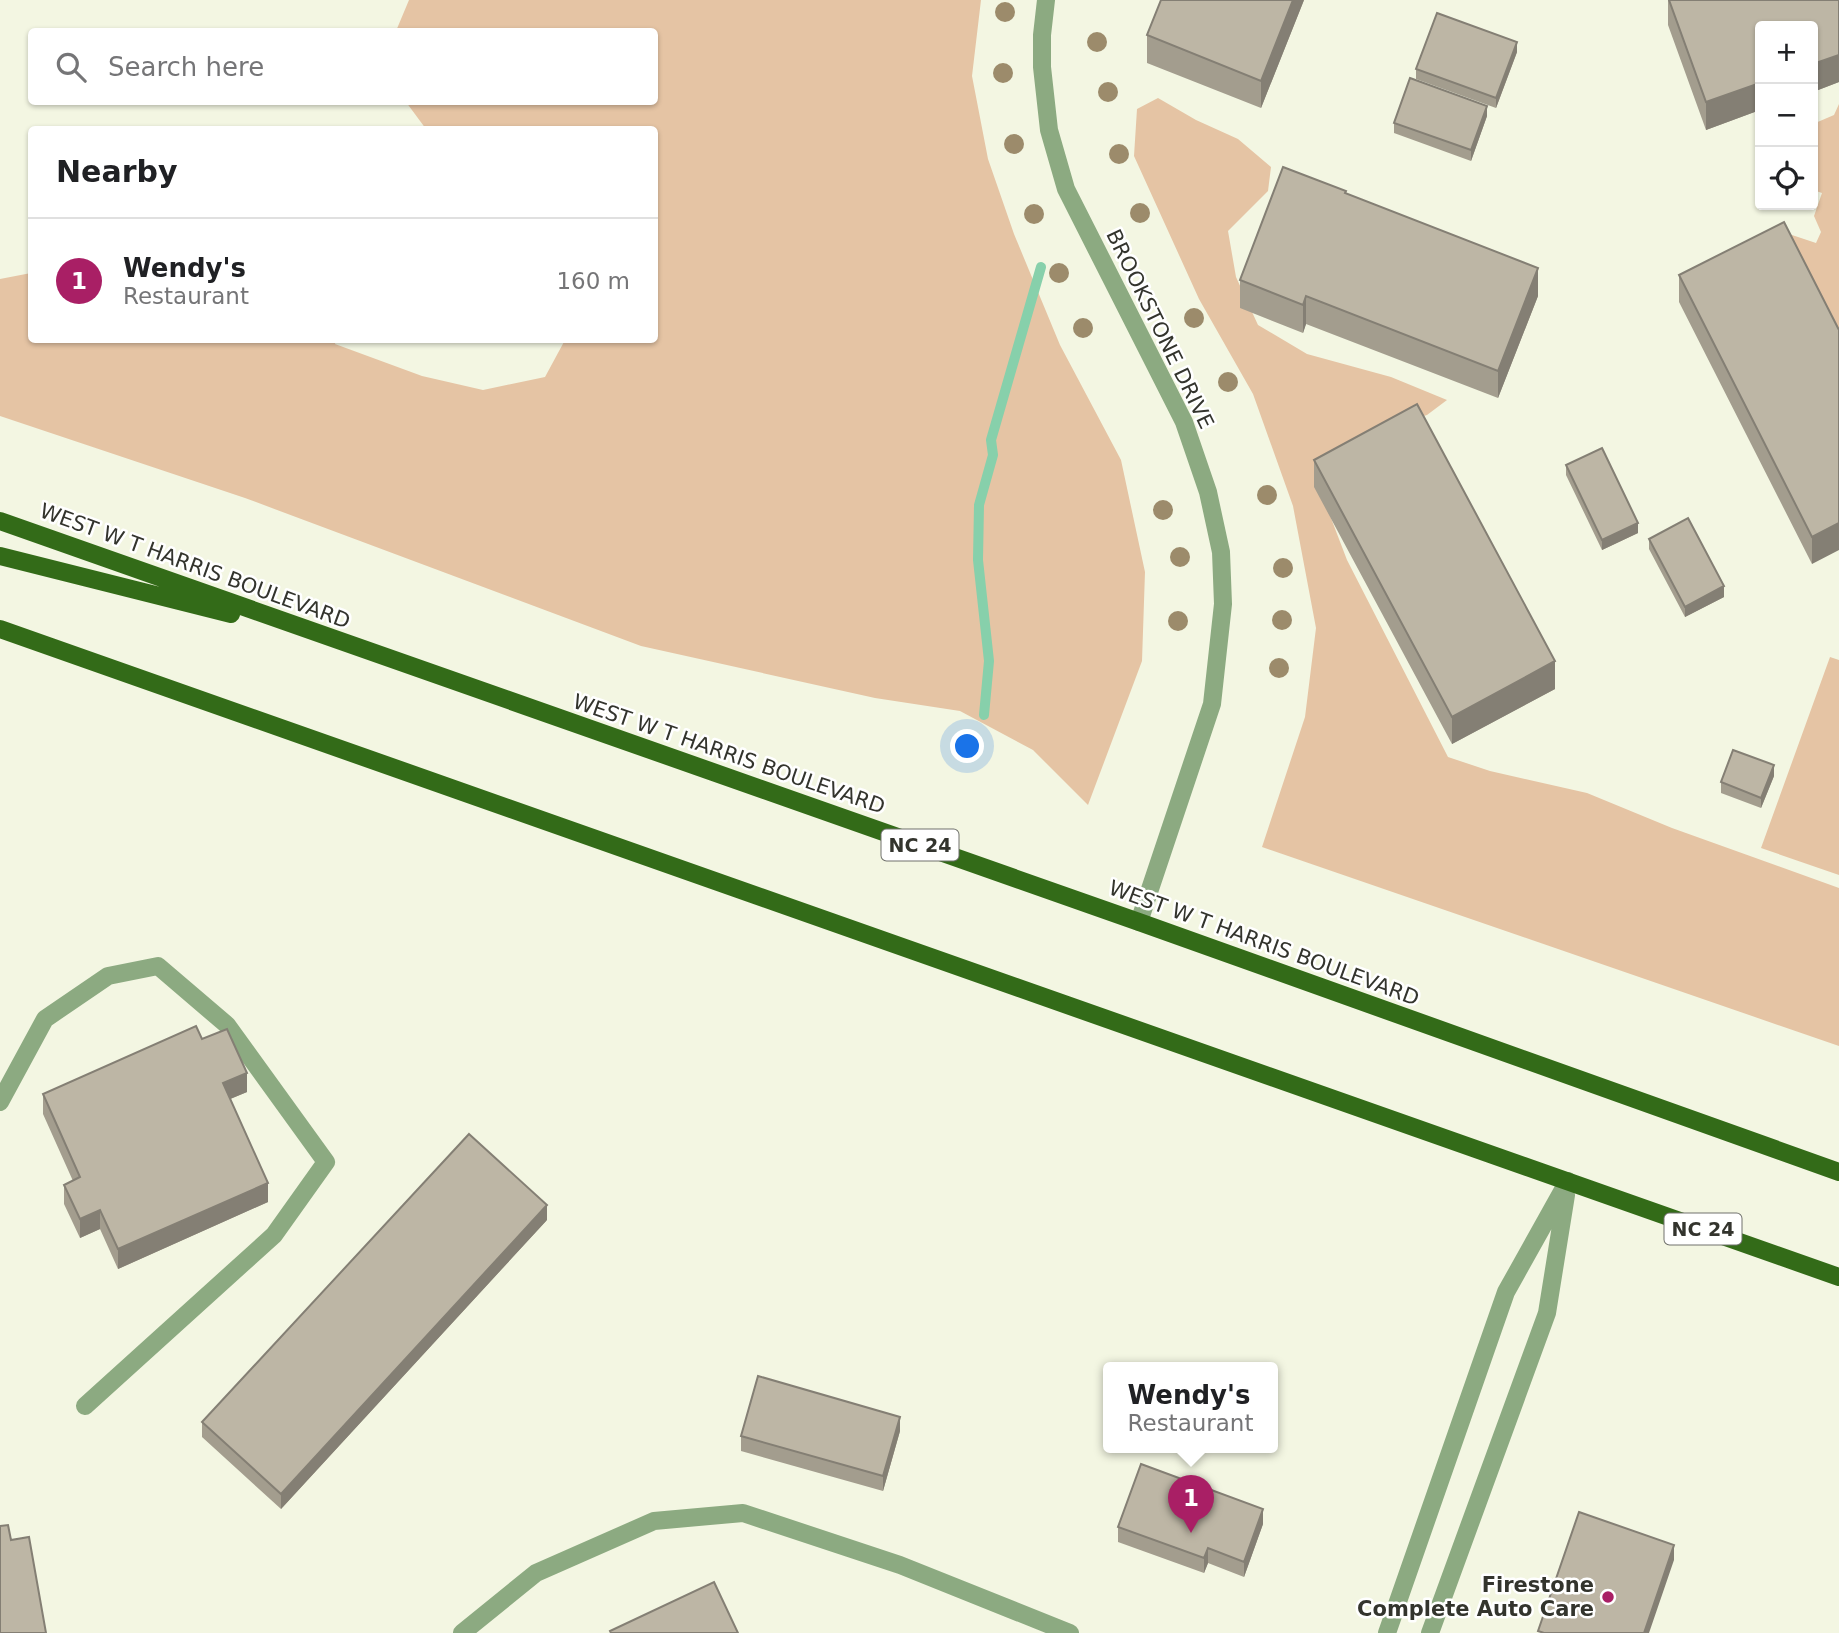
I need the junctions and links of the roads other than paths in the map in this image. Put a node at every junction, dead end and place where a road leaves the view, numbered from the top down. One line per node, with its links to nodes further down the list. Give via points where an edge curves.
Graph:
1 (1046, 0): 6 (street, BROOKSTONE DRIVE, via 1042,67 1049,130 1066,189 1184,422 1208,492 1221,552 1223,604 1212,704)
2 (0, 520): 5 (main road, WEST W T HARRIS BOULEVARD / NC 24)
3 (0, 556): 5 (main road)
4 (0, 629): 9 (main road, NC 24)
5 (323, 636): 6 (main road, WEST W T HARRIS BOULEVARD / NC 24)
6 (1139, 922): 8 (main road, WEST W T HARRIS BOULEVARD / NC 24)
7 (0, 1102): 11 (street, via 45,1019 108,976 158,966 227,1025 326,1162 274,1235)
8 (1839, 1172)
9 (1568, 1181): 10 (main road, NC 24); 14 (street, via 1507,1292); 15 (street, via 1547,1313)
10 (1839, 1277)
11 (85, 1406)
12 (462, 1633): 13 (street, via 536,1573 654,1521 743,1513 900,1565)
13 (1070, 1633)
14 (1387, 1633)
15 (1430, 1633)

